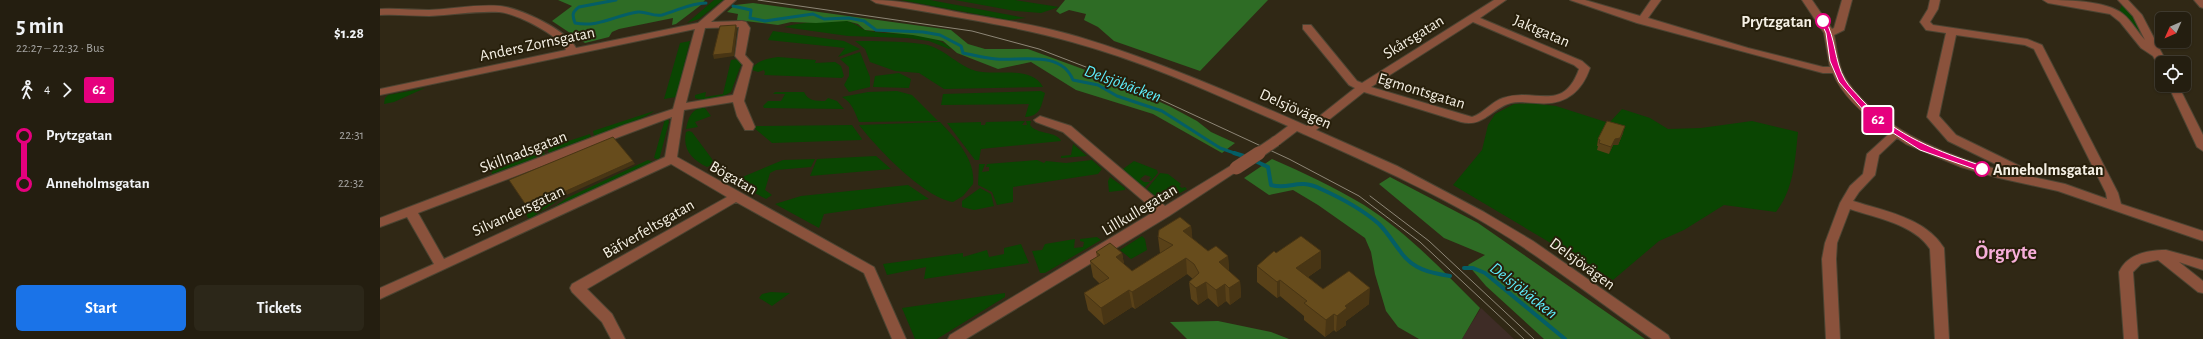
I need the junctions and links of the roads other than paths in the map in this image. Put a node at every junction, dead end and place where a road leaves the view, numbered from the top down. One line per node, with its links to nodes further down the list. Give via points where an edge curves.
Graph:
1 (731, 0): 16 (street)
2 (876, 0): 31 (street, Delsjövägen, via 1008,24 1089,43 1188,78)
3 (1501, 0): 14 (street, Skårsgatan)
4 (1575, 0): 15 (street)
5 (1656, 0): 15 (street)
6 (1807, 0): 19 (street)
7 (1847, 0): 19 (street, via 1839,30)
8 (1935, 0): 18 (street, via 1925,22 1928,27)
9 (2048, 0): 21 (street, via 2118,14 2146,48)
10 (2123, 0): 22 (street, via 2137,15)
11 (2199, 0): 12 (street)
12 (2203, 5)
13 (380, 12): 20 (street, via 427,13 500,9 525,16 558,35 571,47)
14 (1472, 18): 23 (street, Jaktgatan); 25 (street, Skårsgatan)
15 (1641, 21): 24 (street, via 1801,65)
16 (701, 25): 20 (street, Anders Zornsgatan); 28 (street, Anders Zornsgatan, via 745,26 740,56 748,64); 29 (street)
17 (1307, 27): 25 (street, via 1350,81)
18 (1951, 32): 37 (street, via 1933,117 1952,138); 40 (street, via 2034,44 2038,47 2104,175)
19 (1829, 33): 24 (street, via 1833,61)
20 (572, 52): 26 (street, Anders Zornsgatan)
21 (2157, 56)
22 (2159, 56)
23 (1578, 63): 25 (street, Egmontsgatan, via 1584,68 1583,73 1569,94 1563,98 1507,100 1496,105 1476,121 1465,120)
24 (1837, 70): 34 (street, via 1842,82 1862,106)
25 (1362, 88): 33 (street, Skårsgatan)
26 (380, 92)
27 (2176, 92): 35 (street)
28 (737, 98): 29 (street, Skillnadsgatan); 32 (street, via 740,111)
29 (679, 110): 36 (street); 41 (street, Skillnadsgatan)
30 (1040, 120): 42 (street, via 1071,132)
31 (1296, 126): 33 (street, Delsjövägen); 42 (street, Lillkullegatan, bridge, via 1276,142)
32 (749, 127)
33 (1308, 132): 53 (street, Delsjövägen, via 1393,169 1494,223)
34 (1896, 133): 37 (street, via 1922,148 1952,159 1999,174); 39 (street, via 1876,150 1869,175 1854,189)
35 (2203, 147)
36 (671, 159): 38 (street, Bögatan); 46 (street, Silvandersgatan)
37 (2037, 181): 40 (street, via 2071,190)
38 (736, 197): 50 (street, Bäfverfeltsgatan, via 577,288 600,310); 51 (street, Bögatan, via 869,270)
39 (1846, 203): 54 (street, via 1831,243 1829,259); 55 (street, via 1916,229 1930,237 1937,248)
40 (2115, 207): 44 (street)
41 (410, 211): 43 (street, Skillnadsgatan); 46 (street)
42 (1165, 213): 52 (street, Lillkullegatan)
43 (380, 223)
44 (2203, 236)
45 (2161, 255): 47 (street); 48 (street); 56 (street, via 2137,260 2127,268)
46 (441, 265): 49 (street, Silvandersgatan)
47 (2203, 265)
48 (2203, 288)
49 (380, 294)
50 (618, 339)
51 (899, 339)
52 (955, 339)
53 (1663, 339)
54 (1833, 339)
55 (1942, 339)
56 (2131, 339)

